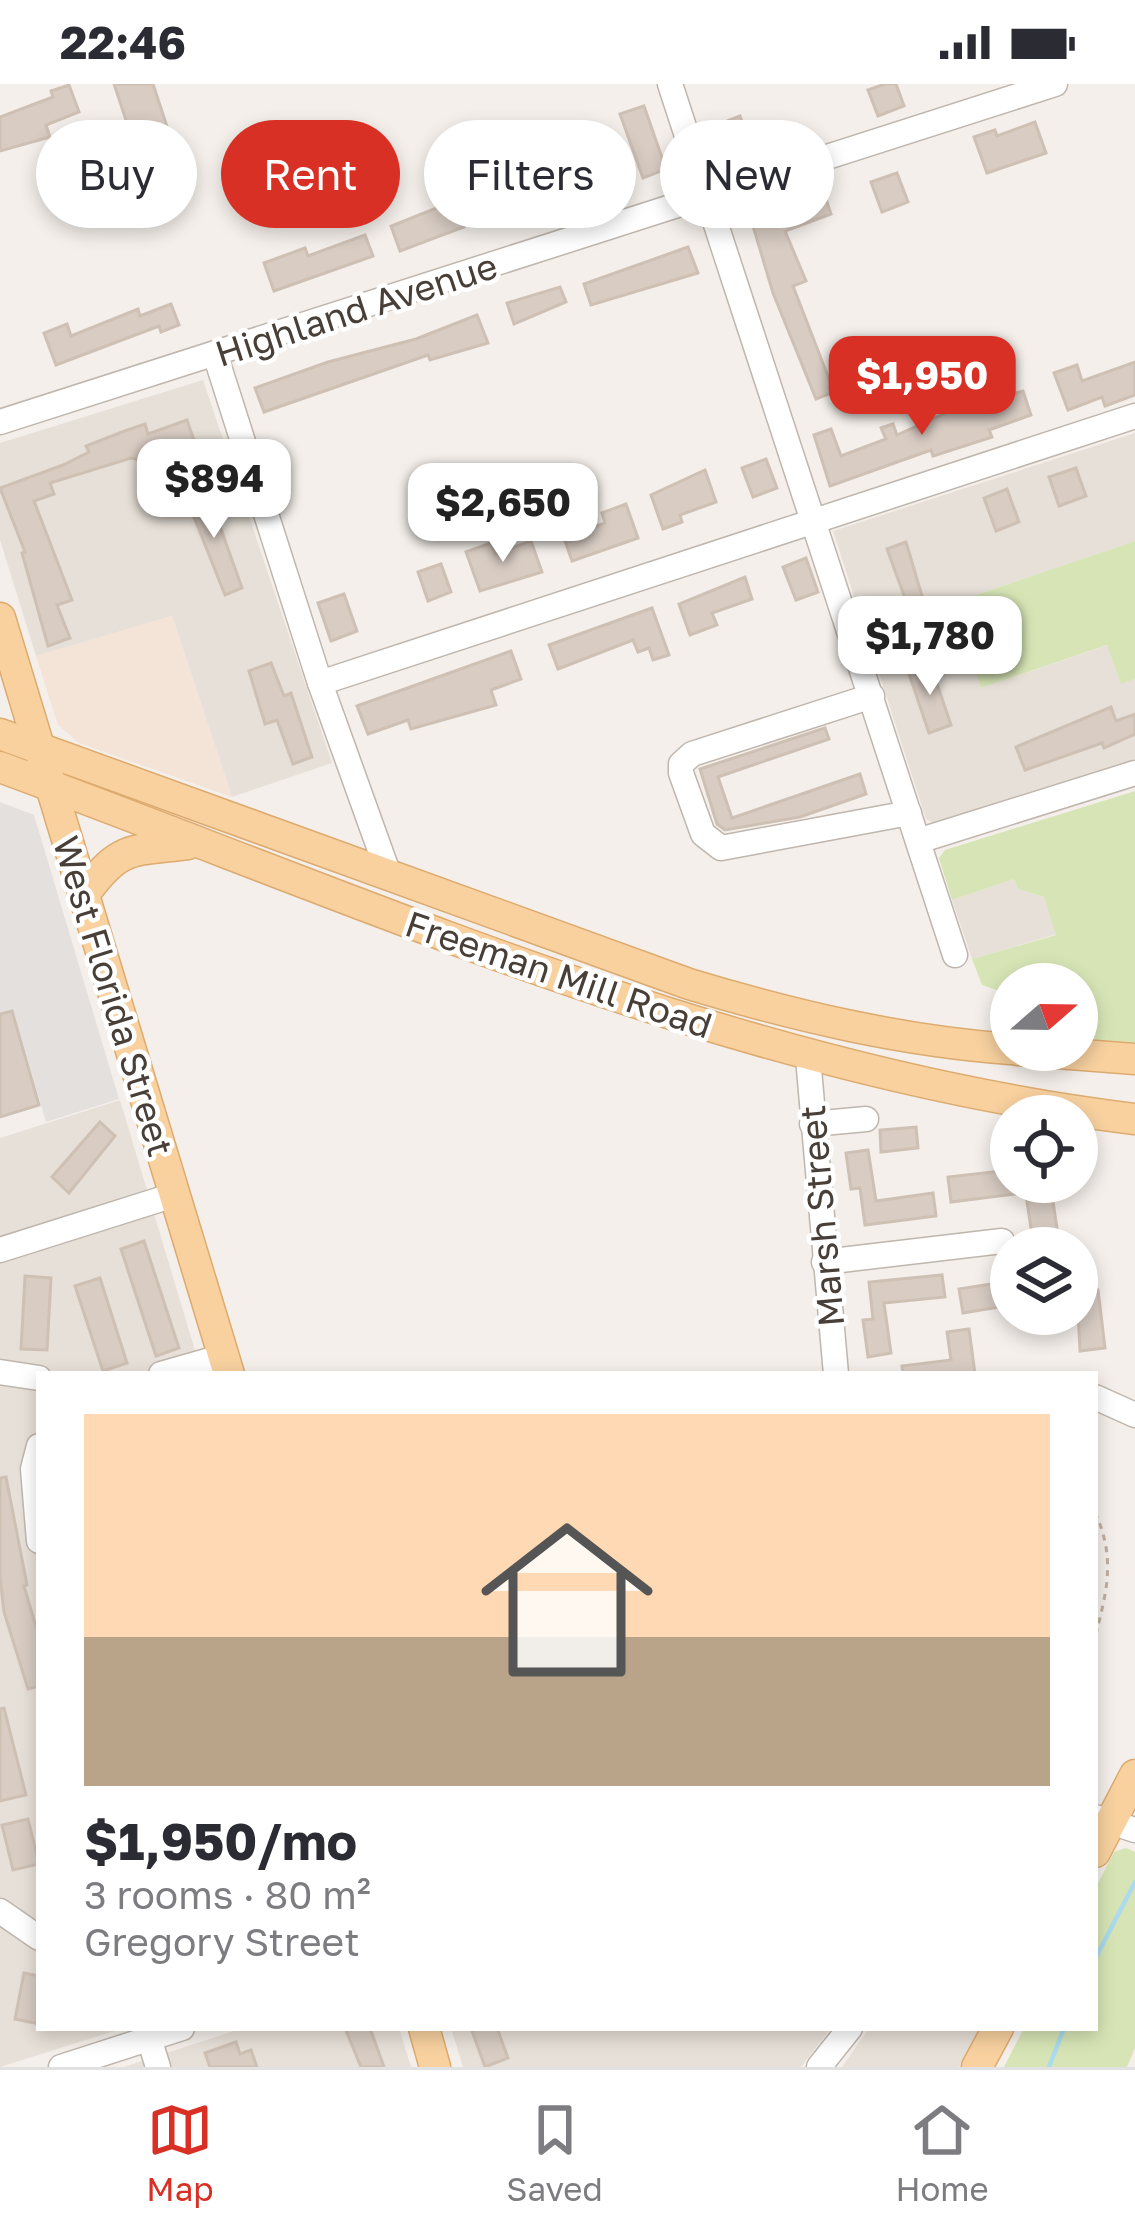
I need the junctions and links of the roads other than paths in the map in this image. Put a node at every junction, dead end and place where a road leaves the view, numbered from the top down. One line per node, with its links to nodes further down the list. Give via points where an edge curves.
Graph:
1 (670, 84): 3 (street)
2 (1055, 84): 4 (street, Highland Avenue)
3 (683, 120)
4 (834, 155)
5 (660, 211): 7 (street, Highland Avenue)
6 (720, 228): 10 (street)
7 (215, 354): 9 (street, Highland Avenue); 12 (street)
8 (1135, 416): 10 (street)
9 (0, 422)
10 (815, 519): 12 (street); 13 (street)
11 (0, 618): 15 (main road, West Florida Street)
12 (320, 683): 20 (street)
13 (872, 696): 19 (street); 19 (street, via 692,754 681,773 703,834 721,848)
14 (0, 734): 15 (main road, Freeman Mill Road)
15 (40, 750): 18 (main road, West Florida Street); 23 (main road, Freeman Mill Road)
16 (0, 766): 18 (main road, Freeman Mill Road)
17 (1135, 773): 21 (street)
18 (50, 785): 22 (main road, Freeman Mill Road); 25 (main road, West Florida Street)
19 (909, 813): 21 (street)
20 (369, 819): 23 (street, via 357,836); 24 (street)
21 (918, 841): 26 (street)
22 (200, 842): 25 (main road, via 124,852); 29 (main road, Freeman Mill Road, via 636,1006)
23 (324, 852): 24 (main road, Freeman Mill Road)
24 (389, 875): 27 (main road, Freeman Mill Road, via 769,1009)
25 (83, 896): 34 (main road, West Florida Street)
26 (955, 955)
27 (990, 1047)
28 (1098, 1056): 30 (main road, Freeman Mill Road)
29 (808, 1058): 32 (main road, Freeman Mill Road, via 1023,1106); 33 (street, Marsh Street)
30 (1135, 1059)
31 (866, 1118): 33 (street)
32 (1135, 1119)
33 (812, 1124): 37 (street, Marsh Street)
34 (174, 1195): 36 (street); 38 (main road, West Florida Street)
35 (990, 1242): 37 (street)
36 (0, 1250)
37 (824, 1262): 40 (street, Marsh Street)
38 (226, 1365): 39 (street)
39 (183, 1371)
40 (836, 1371)
41 (0, 1372): 42 (street)
42 (36, 1378)
43 (1098, 1398): 44 (street)
44 (1135, 1415)
45 (36, 1458): 46 (street)
46 (36, 1504)
47 (1135, 1775): 48 (main road)
48 (1114, 1823)
49 (0, 1911): 50 (street)
50 (36, 1936)
51 (172, 2031): 55 (street)
52 (425, 2031): 58 (main road)
53 (848, 2031): 59 (street)
54 (996, 2031): 60 (main road)
55 (149, 2038): 56 (street); 57 (street)
56 (61, 2067)
57 (158, 2067)
58 (435, 2067)
59 (820, 2067)
60 (977, 2067)

